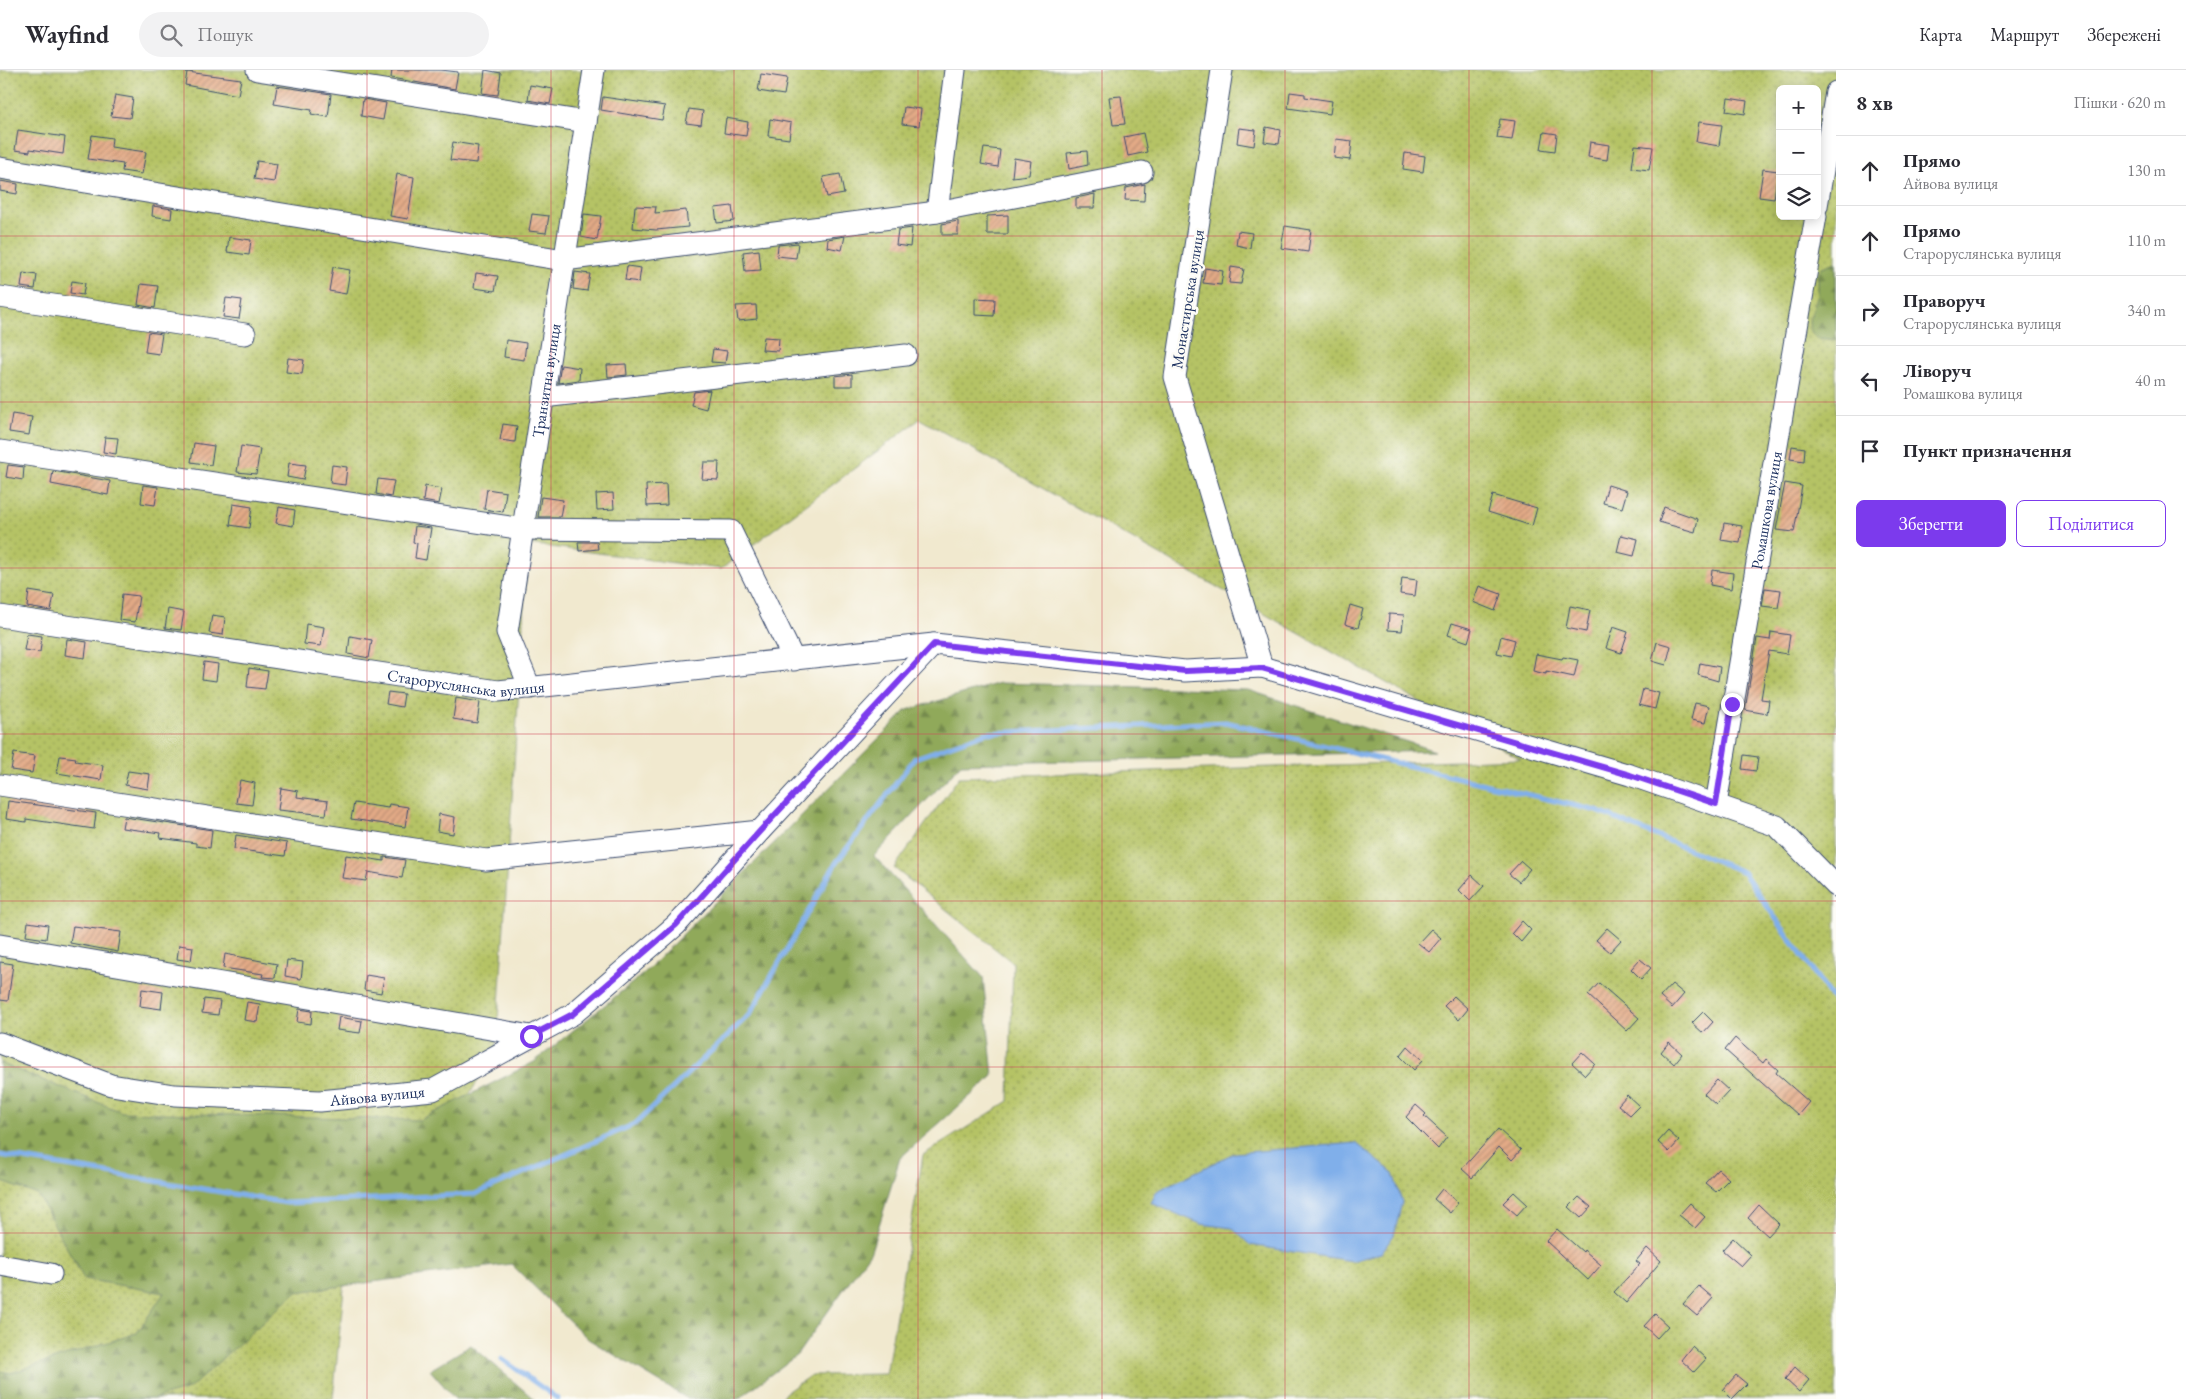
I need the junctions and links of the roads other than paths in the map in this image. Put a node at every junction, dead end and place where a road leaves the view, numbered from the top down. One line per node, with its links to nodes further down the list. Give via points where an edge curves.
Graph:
1 (257, 70): 6 (street)
2 (594, 70): 6 (street, Транзитна вулиця)
3 (955, 70): 10 (street)
4 (1222, 70): 22 (street, Монастирська вулиця, via 1175,377)
5 (1836, 92): 9 (street)
6 (586, 122): 12 (street, Транзитна вулиця)
7 (0, 168): 12 (street)
8 (1142, 172): 10 (street)
9 (1821, 182)
10 (937, 212): 12 (street)
11 (1815, 220): 25 (street, Ромашкова вулиця)
12 (564, 260): 16 (street, Транзитна вулиця)
13 (0, 297): 14 (street)
14 (244, 334)
15 (906, 355): 16 (street)
16 (543, 397): 18 (street, Транзитна вулиця)
17 (0, 451): 18 (street)
18 (523, 530): 21 (street, via 730,531); 23 (street, Транзитна вулиця, via 507,632)
19 (0, 616): 23 (street, Староруслянська вулиця, via 498,691)
20 (934, 644): 21 (street, Староруслянська вулиця); 22 (street, Староруслянська вулиця, via 1185,671); 26 (street)
21 (794, 660): 23 (street, Староруслянська вулиця)
22 (1262, 668): 25 (street, Староруслянська вулиця, via 1630,775)
23 (530, 688)
24 (0, 786): 26 (street, via 486,860)
25 (1716, 804): 27 (street, Староруслянська вулиця, via 1777,826)
26 (760, 831): 29 (street, Айвова вулиця, via 676,925 573,1014)
27 (1836, 886)
28 (0, 945): 29 (street)
29 (531, 1036): 30 (street, Айвова вулиця, via 433,1090 320,1101 174,1095 111,1085)
30 (0, 1043)
31 (0, 1265): 32 (street)
32 (51, 1274)

